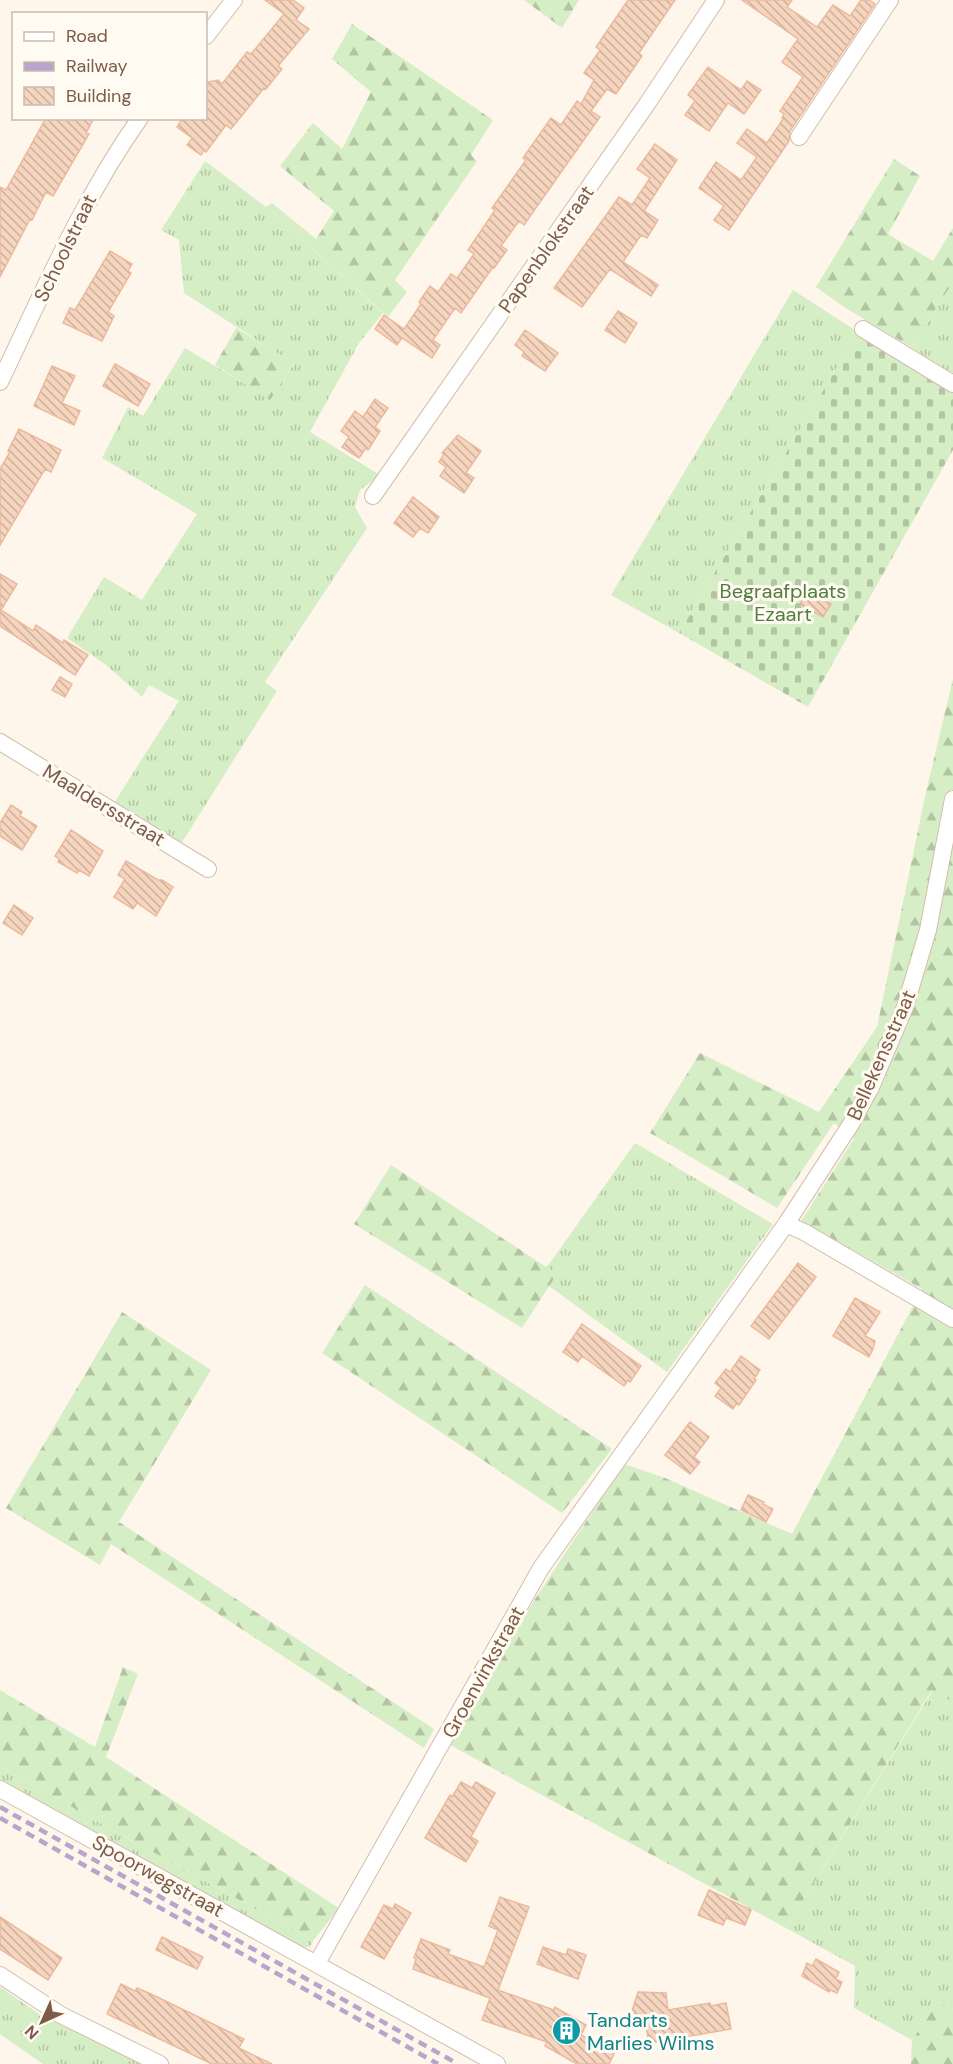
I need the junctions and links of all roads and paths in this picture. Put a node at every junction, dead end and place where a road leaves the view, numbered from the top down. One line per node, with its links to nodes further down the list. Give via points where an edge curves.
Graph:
1 (234, 0): 4 (street)
2 (716, 0): 10 (street, Papenblokstraat)
3 (890, 0): 6 (street)
4 (207, 35)
5 (139, 120): 8 (street, Schoolstraat, via 91,195)
6 (799, 137)
7 (863, 329): 9 (street)
8 (0, 382)
9 (953, 384)
10 (373, 496)
11 (0, 742): 13 (street, Maaldersstraat)
12 (953, 799): 14 (street, Bellekensstraat, via 928,930 906,1007 851,1124)
13 (208, 869)
14 (786, 1224): 15 (street); 17 (street, Groenvinkstraat, via 541,1568)
15 (953, 1319)
16 (0, 1789): 17 (street, Spoorwegstraat)
17 (317, 1964): 20 (street)
18 (0, 1975): 19 (street, via 61,2015)
19 (160, 2064)
20 (498, 2064)

